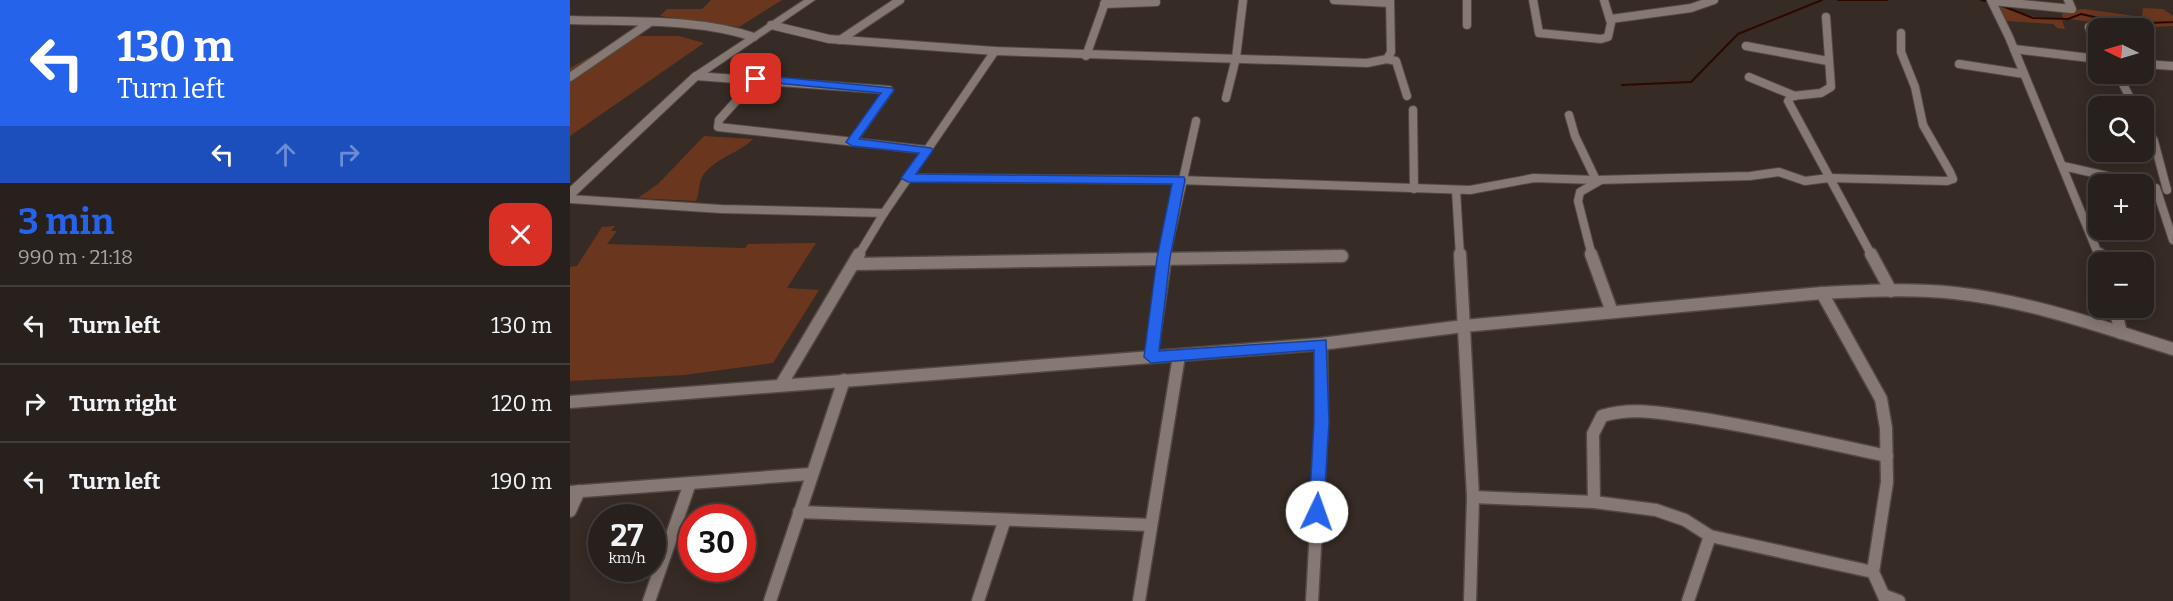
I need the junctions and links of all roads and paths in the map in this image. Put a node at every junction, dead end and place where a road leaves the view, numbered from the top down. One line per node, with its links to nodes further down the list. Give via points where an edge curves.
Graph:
1 (810, 0): 18 (street)
2 (900, 0): 22 (street)
3 (1243, 0): 28 (street)
4 (1334, 0): 13 (street)
5 (1467, 0): 19 (street)
6 (1533, 0): 15 (street, via 1537,29 1549,36 1608,37)
7 (1604, 0): 15 (street)
8 (1714, 0): 15 (street, via 1691,8)
9 (2068, 0): 10 (street, via 2072,9)
10 (1992, 1): 24 (street)
11 (1105, 2): 12 (street); 26 (street)
12 (1156, 2)
13 (1390, 2): 29 (street, via 1391,52)
14 (1826, 17): 30 (street)
15 (1611, 19)
16 (570, 20): 17 (street)
17 (648, 23): 21 (street, via 729,29); 36 (street)
18 (771, 25): 21 (street); 22 (street)
19 (1467, 25)
20 (1901, 33): 51 (street, via 1898,42 1913,80 1925,131 1948,163 1953,179)
21 (754, 37): 35 (street)
22 (840, 40): 25 (street)
23 (1746, 46): 30 (street)
24 (2014, 49): 27 (street); 34 (street)
25 (995, 51): 26 (street); 47 (street)
26 (1086, 56): 28 (street)
27 (2088, 56)
28 (1236, 58): 29 (street, via 1366,63); 41 (street)
29 (1387, 59): 39 (street, via 1396,61)
30 (1828, 61): 40 (street, via 1831,87)
31 (1959, 64): 34 (street)
32 (2154, 64): 33 (street)
33 (2173, 66)
34 (2024, 74): 48 (street)
35 (696, 76): 38 (street); 57 (street)
36 (570, 77)
37 (1749, 77): 40 (street)
38 (756, 79): 46 (street, via 888,90); 46 (street, via 719,120 718,127)
39 (1407, 96)
40 (1796, 96): 51 (street, via 1788,101)
41 (1226, 98)
42 (1413, 110): 54 (street)
43 (1569, 115): 53 (street, via 1575,136)
44 (1196, 121): 52 (street)
45 (2154, 141): 56 (street)
46 (852, 142): 47 (street)
47 (927, 150): 50 (street)
48 (2062, 166): 49 (street); 60 (street)
49 (2096, 174)
50 (908, 178): 52 (street); 58 (street)
51 (1829, 178): 53 (street, via 1805,181 1773,172); 64 (street)
52 (1179, 180): 54 (street); 62 (street)
53 (1599, 180): 55 (street, via 1534,178); 66 (street, via 1580,192 1578,201 1595,270)
54 (1414, 189): 55 (street)
55 (1456, 190): 68 (street)
56 (2165, 190): 59 (street)
57 (570, 196): 58 (street, via 721,209)
58 (884, 213): 63 (street)
59 (2173, 240)
60 (2098, 252)
61 (1342, 256): 62 (street)
62 (1163, 258): 63 (street); 73 (street)
63 (855, 264): 75 (street)
64 (1891, 291): 65 (street); 69 (street, via 1972,294)
65 (1822, 292): 66 (street); 77 (street, via 1881,399)
66 (1612, 312): 68 (street)
67 (2117, 318): 69 (street)
68 (1464, 326): 70 (street); 81 (street)
69 (2121, 333): 71 (street)
70 (1321, 344): 72 (street); 94 (street, via 1322,422)
71 (2173, 349)
72 (1179, 356): 73 (street); 86 (street)
73 (1151, 357): 74 (street)
74 (843, 380): 75 (street); 78 (street)
75 (781, 385): 76 (street)
76 (570, 402)
77 (1887, 456): 82 (street, via 1746,425 1650,411 1614,411 1602,416 1593,434); 88 (street, via 1887,482)
78 (810, 474): 79 (street); 84 (street)
79 (690, 483): 80 (street); 90 (street)
80 (574, 492): 83 (street)
81 (1473, 497): 82 (street); 95 (street)
82 (1594, 502): 87 (street, via 1656,510 1685,520)
83 (570, 511)
84 (799, 512): 85 (street); 91 (street)
85 (1004, 522): 86 (street); 92 (street)
86 (1151, 525): 93 (street)
87 (1710, 536): 88 (street); 96 (street)
88 (1873, 572): 89 (street)
89 (1890, 599)
90 (649, 601)
91 (770, 601)
92 (978, 601)
93 (1139, 601)
94 (1312, 601)
95 (1470, 601)
96 (1688, 601)

